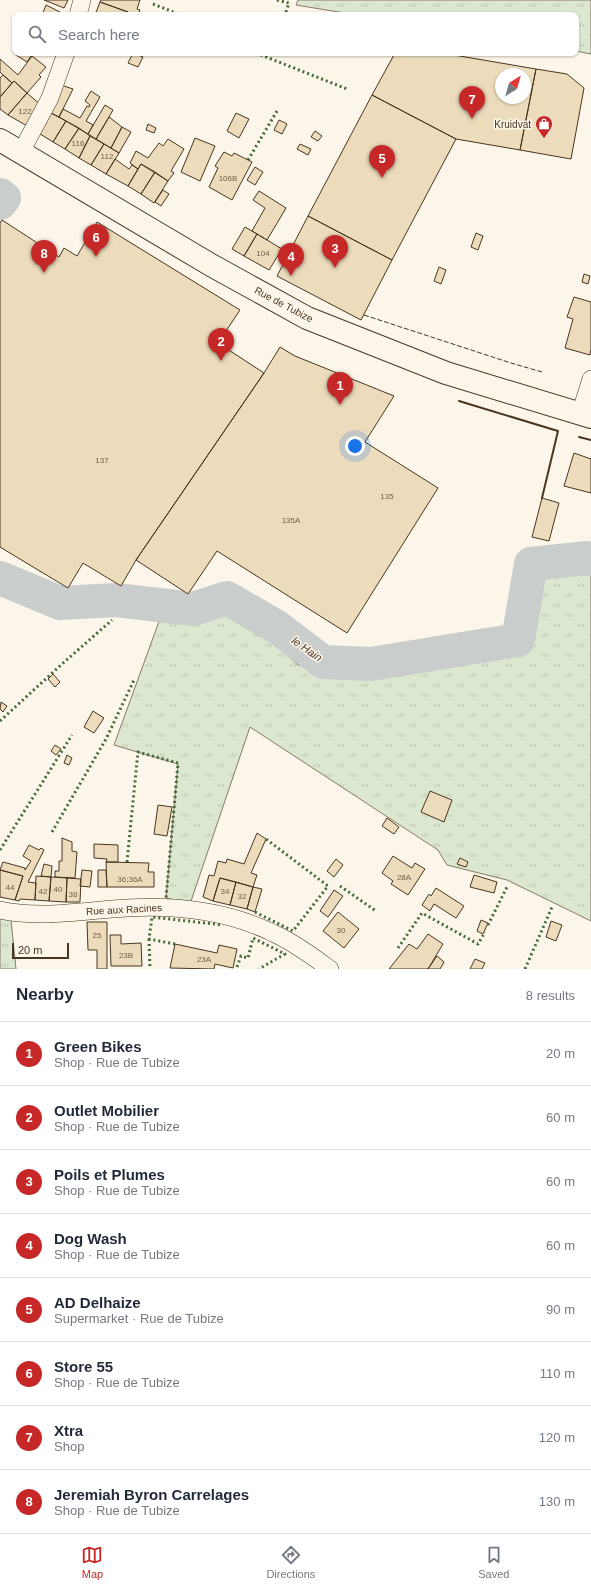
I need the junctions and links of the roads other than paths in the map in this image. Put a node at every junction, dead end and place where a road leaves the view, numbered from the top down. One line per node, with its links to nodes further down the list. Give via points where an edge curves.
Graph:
1 (82, 0): 2 (street)
2 (79, 12)
3 (65, 56): 5 (street, via 50,98)
4 (0, 140): 5 (main road, Rue de Tubize)
5 (21, 152): 7 (main road, Rue de Tubize, via 211,265 307,318 446,373)
6 (591, 379): 7 (street)
7 (585, 415)
8 (0, 910): 9 (street, Rue aux Racines, via 34,914 150,906 194,910 245,922 273,933)
9 (330, 969)

